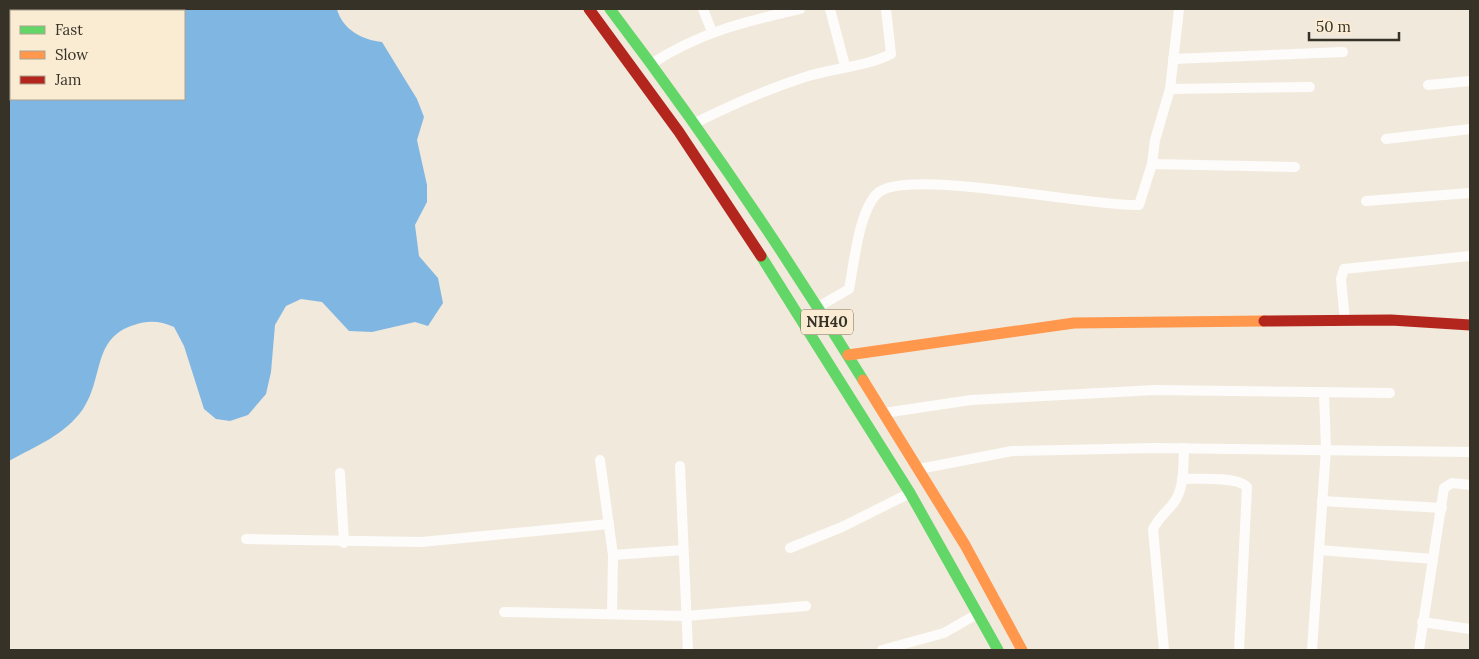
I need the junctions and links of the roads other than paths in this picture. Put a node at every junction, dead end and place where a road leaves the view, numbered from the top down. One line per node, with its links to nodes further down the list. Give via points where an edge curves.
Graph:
1 (589, 9): 41 (main road, NH40, via 740,222)
2 (610, 9): 11 (main road, NH40)
3 (703, 9): 8 (street)
4 (800, 9): 8 (street)
5 (830, 9): 12 (street)
6 (886, 9): 12 (street, via 891,54 867,63)
7 (1179, 9): 10 (street)
8 (712, 32): 11 (street, via 677,47)
9 (1343, 52): 10 (street)
10 (1173, 59): 16 (street)
11 (651, 64): 17 (main road, NH40)
12 (845, 66): 17 (street, via 807,76)
13 (1470, 81): 14 (street)
14 (1428, 85)
15 (1310, 87): 16 (street)
16 (1170, 89): 20 (street, via 1155,140)
17 (695, 123): 25 (main road, NH40)
18 (1470, 129): 19 (street)
19 (1386, 139)
20 (1152, 164): 21 (street); 25 (street, via 1140,206 943,185 909,183 892,186 871,202 863,222 848,289)
21 (1295, 167)
22 (1470, 193): 23 (street)
23 (1366, 201)
24 (1470, 256): 26 (street, via 1344,269 1341,279)
25 (818, 308): 28 (main road, NH40)
26 (1345, 321): 27 (main road); 28 (main road, via 1074,323)
27 (1470, 325)
28 (848, 356): 31 (main road, NH40)
29 (1324, 392): 30 (street); 31 (street, via 1154,390 971,400); 33 (street)
30 (1390, 393)
31 (884, 413): 37 (main road, NH40)
32 (1184, 448): 33 (street); 37 (street, via 1012,451); 39 (street)
33 (1326, 450): 34 (street); 42 (street)
34 (1470, 452)
35 (600, 460): 44 (street)
36 (680, 466): 48 (street)
37 (919, 469): 54 (main road, NH40, via 965,545)
38 (340, 473): 46 (street)
39 (1182, 479): 64 (street, via 1173,504 1152,529); 65 (street, via 1233,480 1242,482 1246,488)
40 (1470, 485): 43 (street, via 1446,484)
41 (910, 493): 47 (street, via 842,527); 57 (main road, NH40)
42 (1322, 501): 43 (street); 49 (street)
43 (1442, 508): 51 (street)
44 (608, 524): 46 (street, via 421,542); 50 (street)
45 (246, 539): 46 (street)
46 (344, 543)
47 (790, 548)
48 (683, 550): 50 (street); 56 (street)
49 (1319, 550): 51 (street); 66 (street)
50 (613, 554): 55 (street)
51 (1433, 559): 58 (street)
52 (806, 606): 56 (street)
53 (504, 612): 55 (street)
54 (1000, 612): 57 (main road); 63 (main road, NH40)
55 (612, 614): 56 (street)
56 (686, 616): 60 (street)
57 (980, 618): 61 (street); 62 (main road, NH40)
58 (1422, 622): 59 (street); 67 (street)
59 (1470, 629)
60 (688, 650)
61 (882, 650)
62 (998, 650)
63 (1022, 650)
64 (1164, 650)
65 (1239, 650)
66 (1312, 650)
67 (1419, 650)

